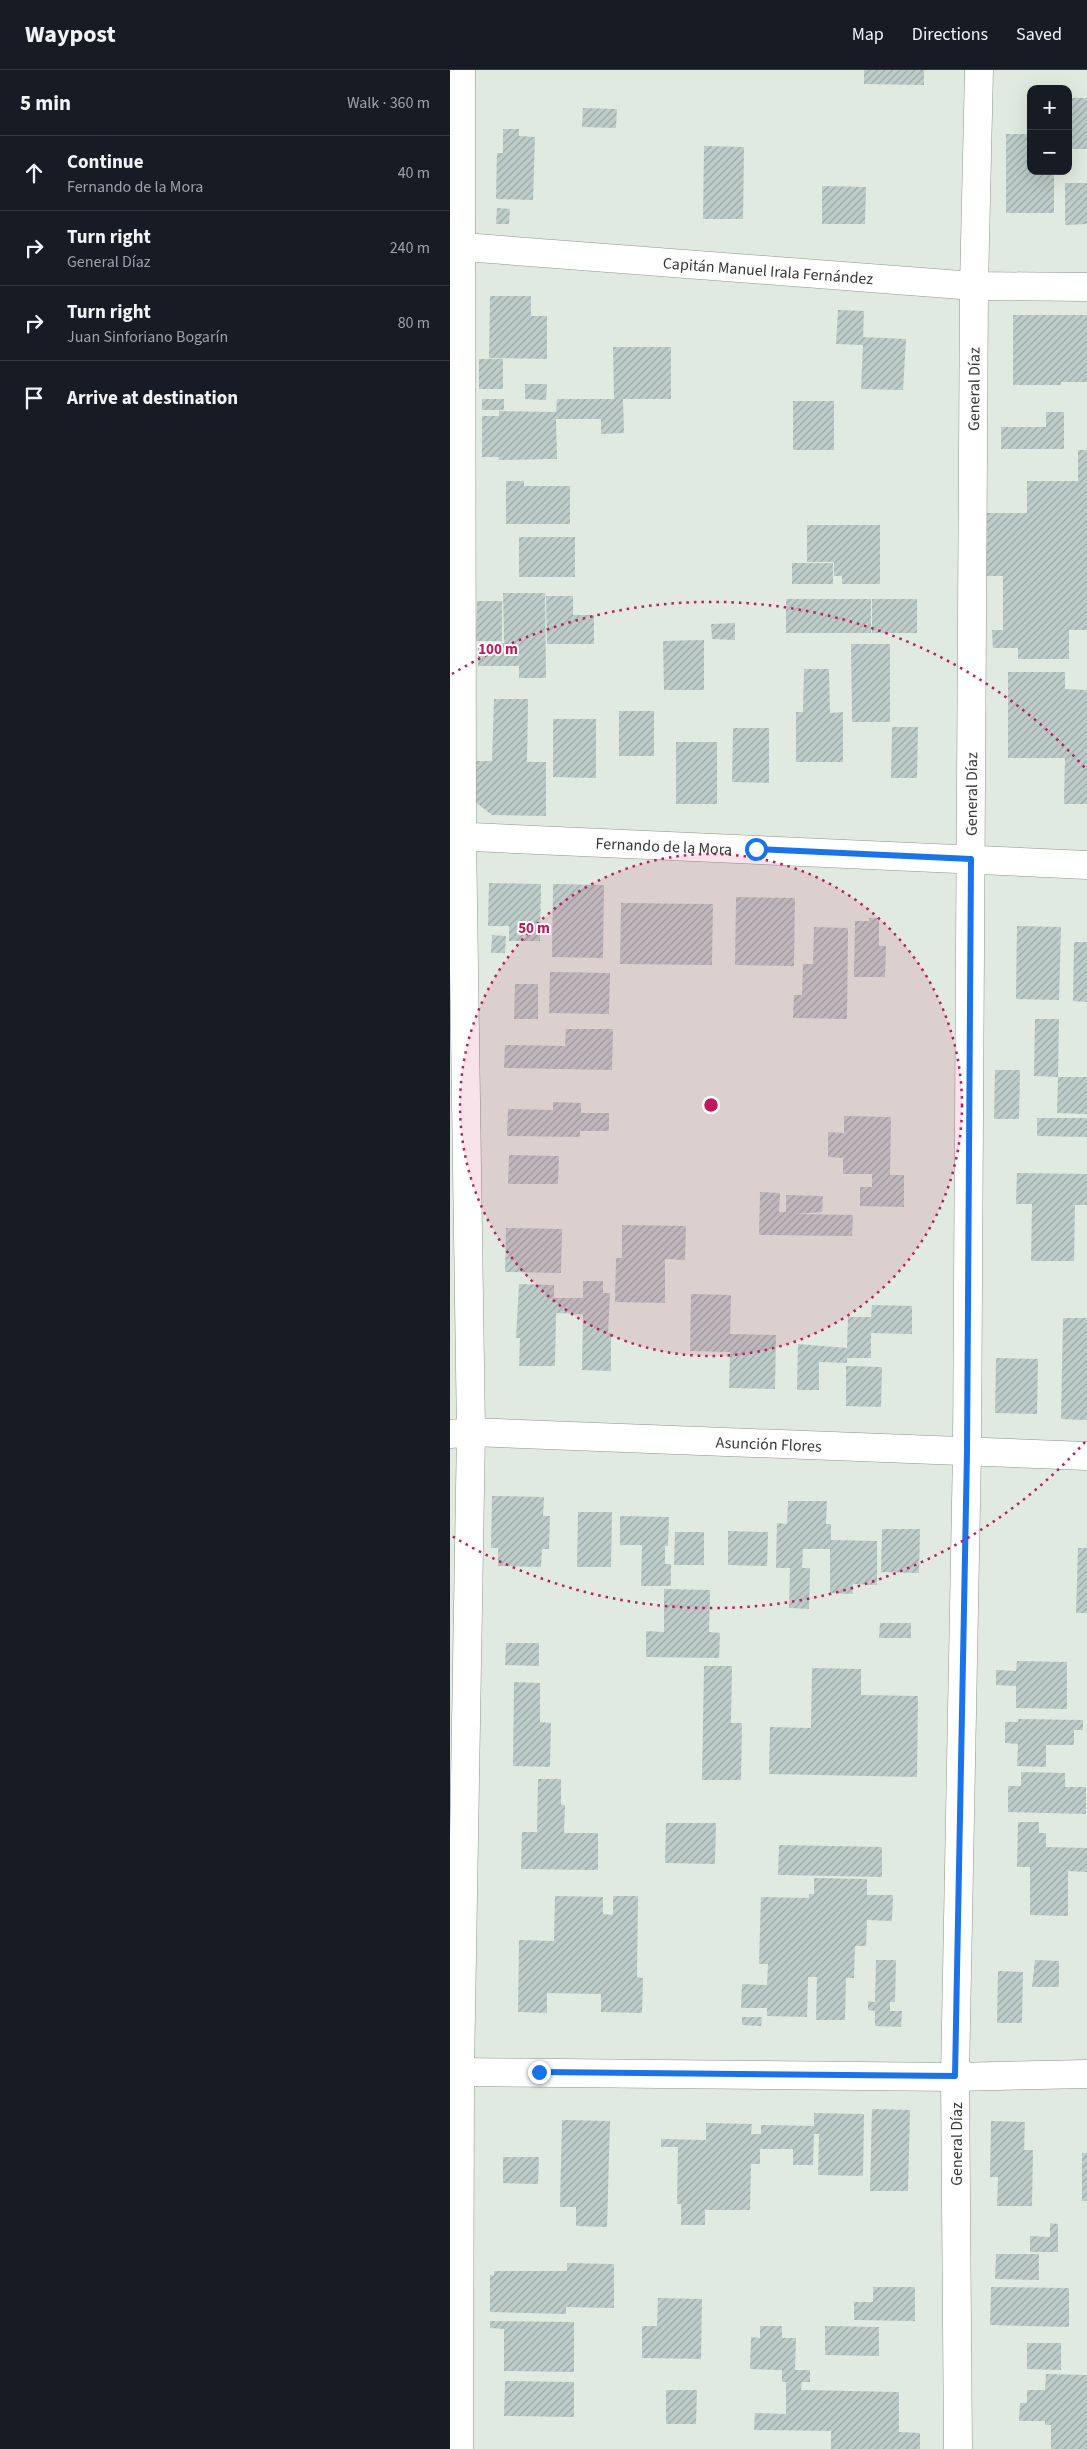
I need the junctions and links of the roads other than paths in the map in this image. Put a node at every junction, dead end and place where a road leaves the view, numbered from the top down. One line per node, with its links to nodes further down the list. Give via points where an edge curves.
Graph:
1 (461, 70): 3 (street)
2 (979, 70): 4 (street, General Díaz)
3 (455, 246): 4 (street, Capitán Manuel Irala Fernández); 6 (street)
4 (974, 286): 5 (street, Capitán Manuel Irala Fernández); 7 (street, General Díaz)
5 (1087, 287)
6 (456, 836): 7 (street, Fernando de la Mora); 9 (street)
7 (971, 859): 8 (street, Fernando de la Mora); 10 (street, General Díaz)
8 (1087, 865)
9 (461, 1433): 10 (street, Asunción Flores); 12 (street)
10 (967, 1452): 11 (street, Asunción Flores); 14 (street, General Díaz)
11 (1087, 1456)
12 (455, 2072): 14 (street); 15 (street)
13 (1087, 2074): 14 (street)
14 (955, 2076): 16 (street, General Díaz)
15 (459, 2449)
16 (958, 2449)

